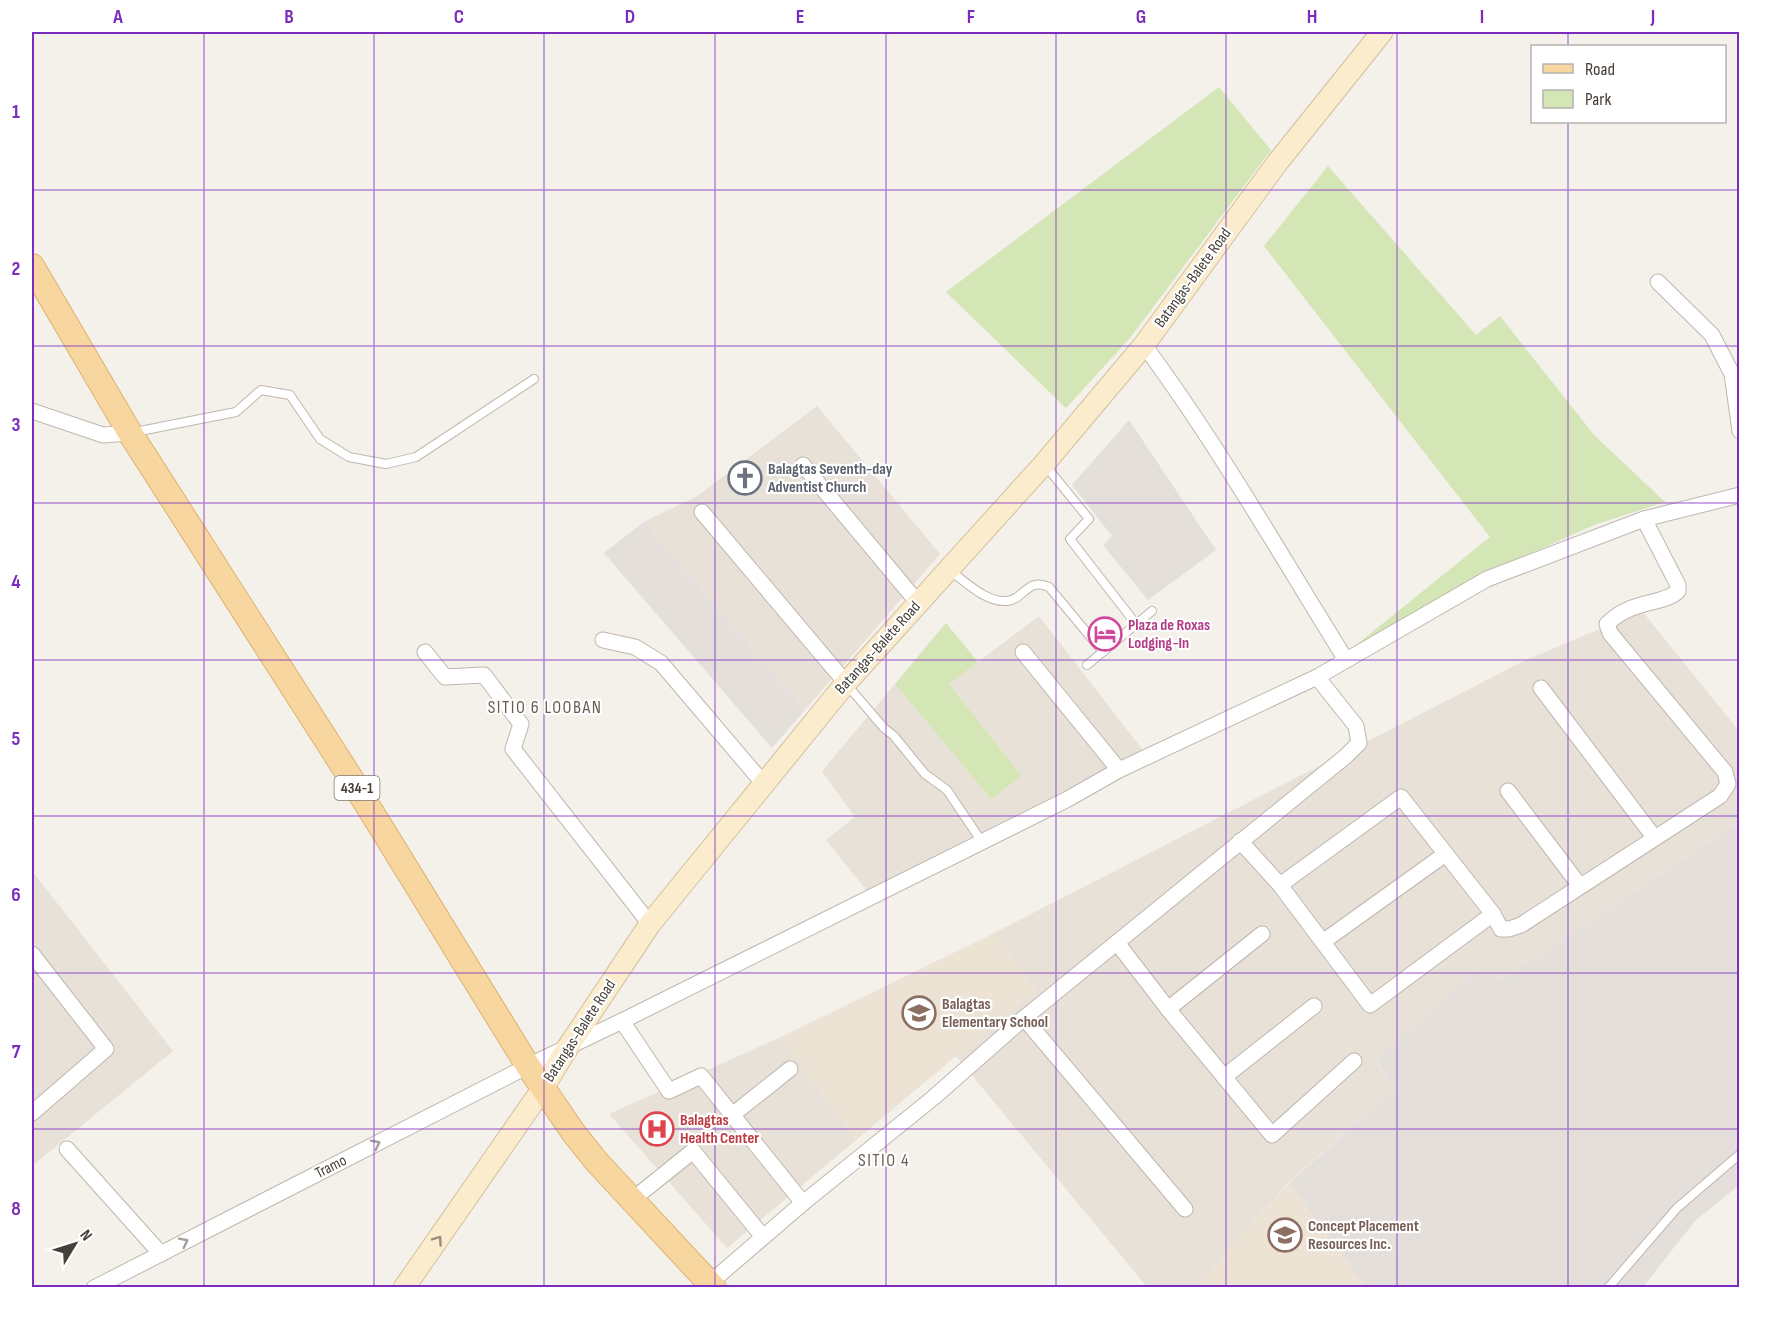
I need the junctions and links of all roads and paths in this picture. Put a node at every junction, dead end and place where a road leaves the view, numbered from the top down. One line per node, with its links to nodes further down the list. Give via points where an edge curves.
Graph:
1 (1382, 32): 4 (main road, Batangas-Balete Road, via 1277,163)
2 (32, 266): 8 (main road, 434-1)
3 (1658, 282): 7 (street, via 1712,334 1731,374)
4 (1144, 345): 9 (main road, Batangas-Balete Road); 22 (street, via 1233,475)
5 (534, 379): 8 (lane, via 416,457 386,464 349,457 320,439 290,395 261,390 236,412)
6 (32, 411): 8 (street, via 103,435)
7 (1740, 431)
8 (130, 433): 48 (main road, 434-1, via 350,777)
9 (1044, 464): 14 (main road, Batangas-Balete Road); 17 (lane, via 1089,519 1070,539)
10 (804, 465): 15 (street)
11 (1740, 495): 13 (street, Tramo)
12 (702, 512): 25 (street)
13 (1644, 519): 22 (street, Tramo, via 1487,579); 30 (street, via 1678,591 1637,606 1607,624 1610,633 1725,772 1728,784 1720,796)
14 (948, 569): 15 (main road, Batangas-Balete Road); 21 (lane, via 997,600 1013,599 1032,585 1041,583 1049,587)
15 (918, 603): 25 (main road, Batangas-Balete Road)
16 (1152, 611): 17 (lane)
17 (1136, 624): 21 (lane)
18 (603, 640): 28 (street, via 635,647 661,663)
19 (425, 652): 37 (street, via 445,677 484,675 521,724 513,749)
20 (1023, 652): 27 (street)
21 (1102, 652): 23 (lane)
22 (1346, 660): 24 (street, Tramo)
23 (1087, 665)
24 (1317, 677): 27 (street, Tramo); 31 (street, via 1356,726 1359,743)
25 (846, 683): 28 (main road, Batangas-Balete Road); 32 (lane, via 925,774 947,790)
26 (1541, 688): 30 (street)
27 (1119, 770): 32 (street, Tramo)
28 (764, 783): 37 (main road, Batangas-Balete Road)
29 (1508, 791): 35 (street)
30 (1654, 837): 35 (street)
31 (1240, 841): 34 (street); 40 (street)
32 (982, 842): 45 (street, Tramo)
33 (1444, 855): 34 (street, via 1401,797); 36 (street); 39 (street)
34 (1280, 885): 39 (street)
35 (1581, 886): 36 (street, via 1509,929 1501,929)
36 (1492, 914): 39 (street, via 1370,1005)
37 (650, 924): 46 (main road, Batangas-Balete Road)
38 (1262, 934): 43 (street)
39 (1324, 941)
40 (1118, 944): 43 (street); 44 (street)
41 (32, 954): 52 (street, via 106,1049)
42 (1314, 1006): 50 (street)
43 (1168, 1009): 50 (street)
44 (1024, 1018): 57 (street); 58 (street)
45 (622, 1022): 46 (street, Tramo); 53 (street, via 669,1091 701,1076)
46 (568, 1047): 48 (street, Tramo); 51 (main road, Batangas-Balete Road)
47 (1354, 1061): 50 (street, via 1272,1135)
48 (528, 1066): 51 (main road, 434-1); 60 (street, Tramo, one-way to 48)
49 (790, 1069): 53 (street)
50 (1224, 1077)
51 (543, 1088): 56 (main road, 434-1, via 596,1161); 63 (main road, Batangas-Balete Road, one-way to 51)
52 (32, 1113)
53 (731, 1116): 57 (street)
54 (67, 1149): 60 (street)
55 (1740, 1154): 64 (lane, via 1677,1208)
56 (632, 1200): 59 (street, via 693,1151); 61 (main road, 434-1)
57 (803, 1203): 59 (street)
58 (1185, 1209)
59 (763, 1237): 61 (street)
60 (161, 1254): 62 (street, Tramo)
61 (709, 1286)
62 (94, 1287)
63 (404, 1287)
64 (1608, 1287)

